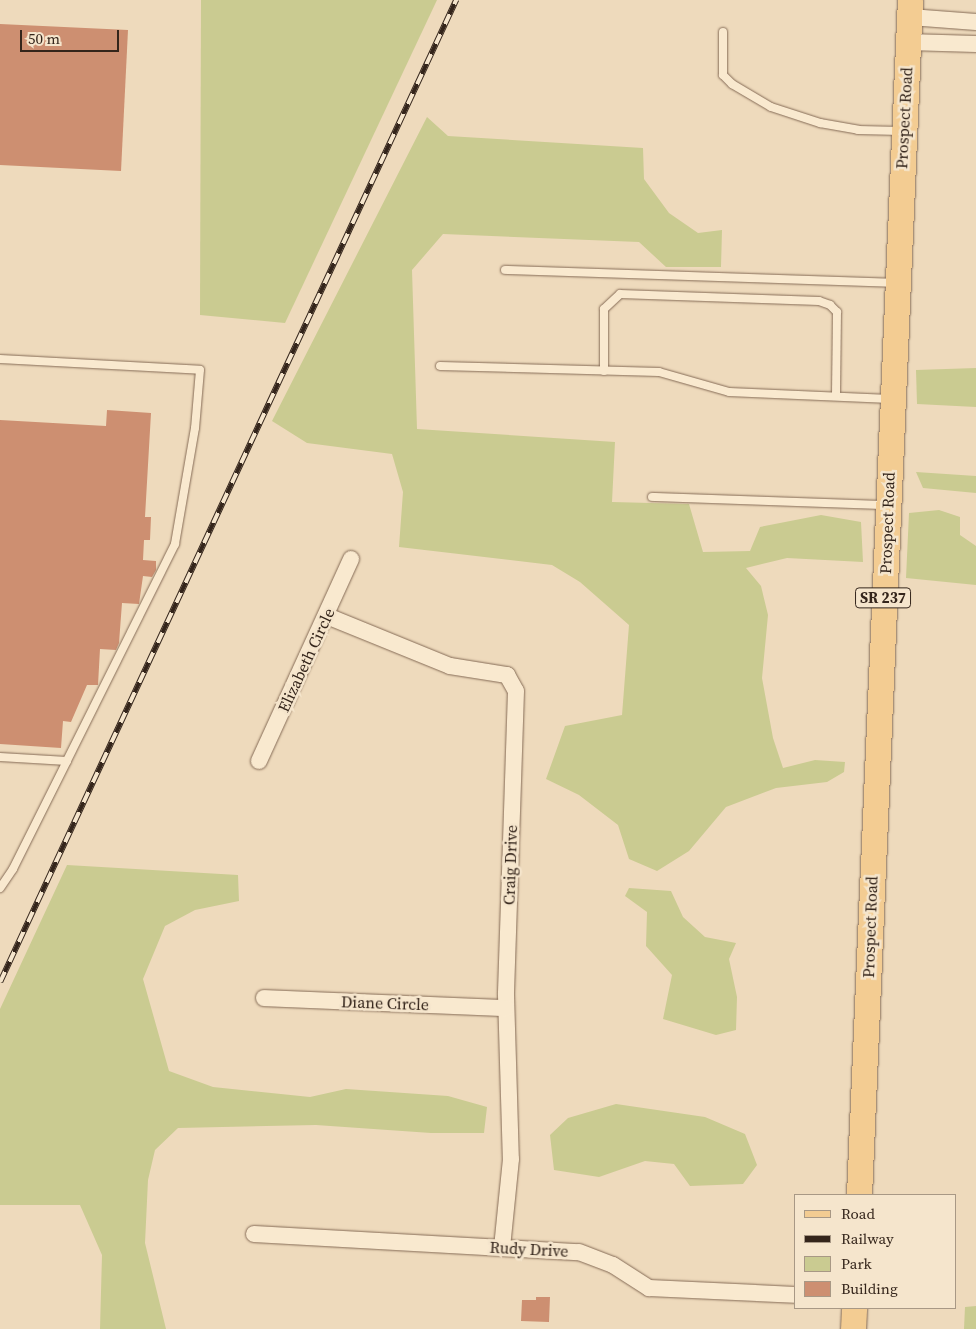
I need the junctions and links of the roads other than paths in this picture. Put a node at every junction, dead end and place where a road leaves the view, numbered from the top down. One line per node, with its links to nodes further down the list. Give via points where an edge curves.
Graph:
1 (910, 8): 2 (street); 4 (main road, Prospect Road / SR 237)
2 (976, 22)
3 (723, 32): 6 (lane, via 723,74 732,84 771,107 788,115 858,130)
4 (908, 42): 5 (street); 6 (main road, Prospect Road / SR 237)
5 (976, 44)
6 (903, 131): 8 (main road, Prospect Road / SR 237)
7 (505, 270): 8 (lane)
8 (897, 283): 13 (main road, Prospect Road / SR 237)
9 (0, 359): 19 (lane, via 200,370 195,428 176,544)
10 (440, 366): 11 (lane)
11 (604, 371): 12 (lane, via 660,372 729,392); 12 (lane, via 604,309 620,294 819,301 837,312)
12 (836, 396): 13 (lane)
13 (892, 399): 15 (main road, Prospect Road / SR 237)
14 (652, 497): 15 (lane)
15 (887, 504): 24 (main road, Prospect Road / SR 237)
16 (352, 559): 17 (street, Elizabeth Circle)
17 (327, 616): 20 (street, Elizabeth Circle); 23 (street, Craig Drive, via 450,666 507,675 516,691)
18 (0, 757): 19 (lane)
19 (67, 761): 21 (lane, via 13,869)
20 (259, 761)
21 (0, 888)
22 (264, 998): 23 (street, Diane Circle)
23 (506, 1008): 26 (street, Craig Drive, via 511,1160)
24 (859, 1194)
25 (254, 1234): 26 (street, Rudy Drive)
26 (502, 1248): 27 (street, Rudy Drive, via 580,1252 613,1265 649,1288)
27 (794, 1295)
28 (854, 1309): 29 (main road)
29 (853, 1329)

